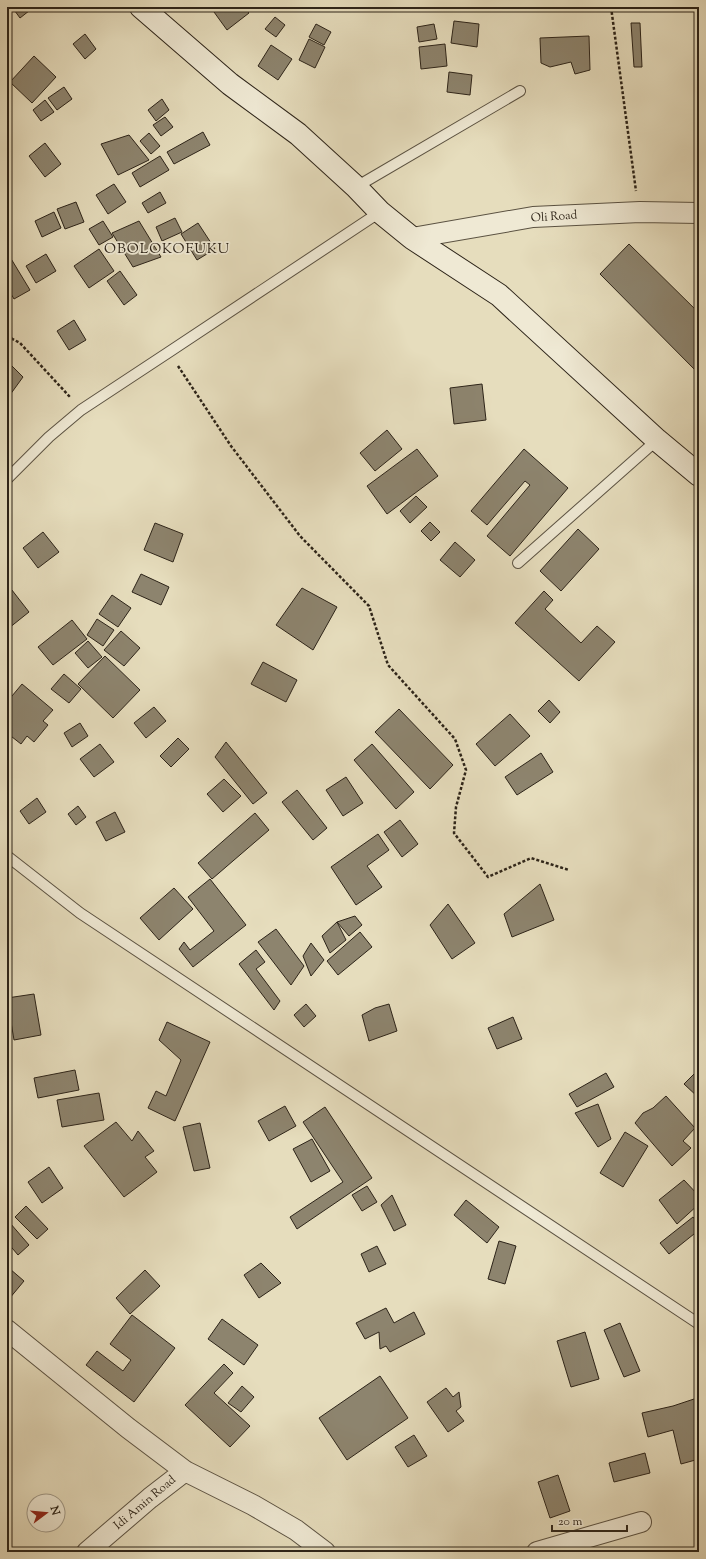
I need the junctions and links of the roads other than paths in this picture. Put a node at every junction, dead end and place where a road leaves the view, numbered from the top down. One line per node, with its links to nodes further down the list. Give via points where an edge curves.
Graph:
1 (141, 7): 3 (street, via 230,84 298,134)
2 (520, 91): 3 (lane)
3 (356, 187): 4 (street)
4 (380, 212): 6 (street); 9 (lane, via 81,410 49,436)
5 (699, 212): 6 (street, Oli Road, via 532,217)
6 (412, 238): 7 (street, via 499,295)
7 (657, 440): 8 (street); 10 (lane)
8 (699, 475)
9 (7, 479)
10 (518, 563)
11 (7, 856): 12 (lane, via 80,913)
12 (699, 1324)
13 (7, 1330): 14 (street)
14 (185, 1471): 16 (street, Idi Amin Road); 17 (street, via 253,1505 296,1530)
15 (641, 1522): 18 (street)
16 (87, 1552)
17 (325, 1552)
18 (537, 1552)

